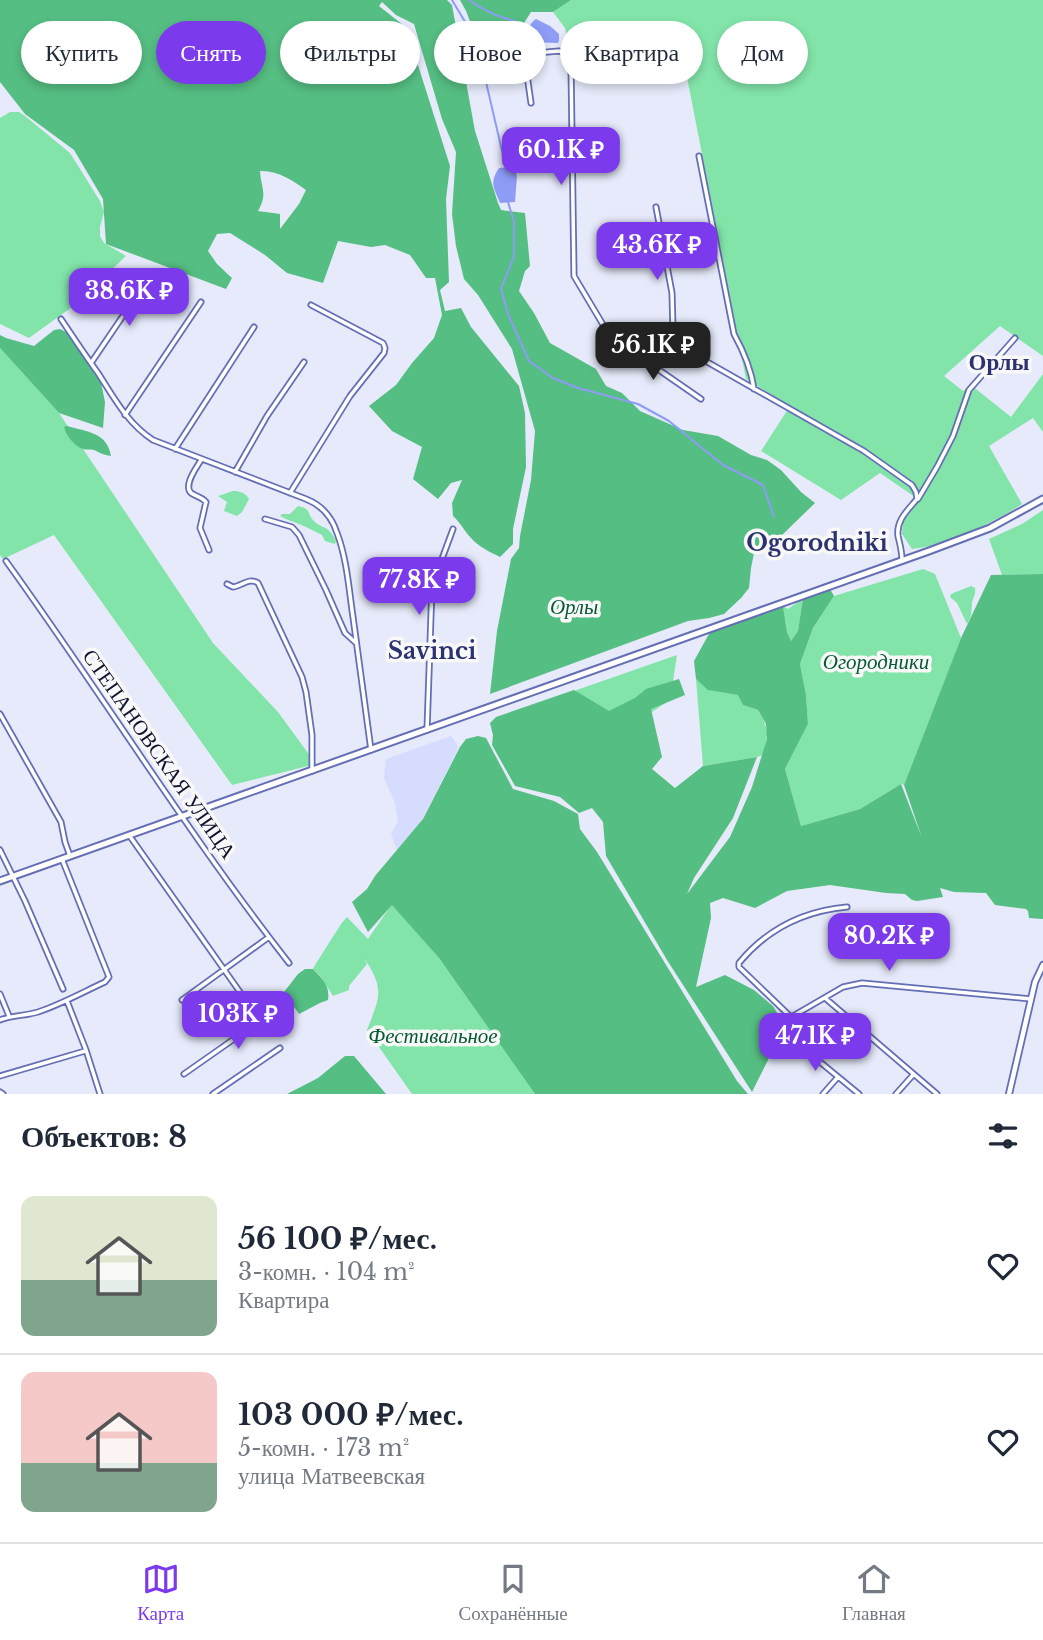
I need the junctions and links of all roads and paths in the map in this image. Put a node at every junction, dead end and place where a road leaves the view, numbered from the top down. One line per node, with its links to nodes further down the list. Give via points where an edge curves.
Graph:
1 (531, 103): 10 (street, via 524,54 564,52 571,66 574,276 605,328)
2 (699, 156): 14 (street, via 734,334 746,355)
3 (656, 207): 11 (street, via 672,293 673,330)
4 (148, 279): 13 (street)
5 (201, 302): 16 (street)
6 (311, 305): 20 (street, via 383,343 384,353 350,396)
7 (61, 319): 13 (street)
8 (254, 327): 17 (street)
9 (1015, 338): 21 (street, via 969,390 953,436)
10 (620, 343): 11 (street, via 644,326); 15 (street)
11 (683, 348): 14 (street)
12 (304, 362): 19 (street)
13 (91, 363): 16 (street)
14 (754, 389): 21 (street, via 864,451 912,485)
15 (701, 399)
16 (125, 415): 17 (street, via 153,440)
17 (175, 449): 18 (street)
18 (201, 459): 19 (street); 25 (street, via 188,488 206,502 200,528)
19 (235, 472): 20 (street)
20 (289, 493): 29 (street, via 316,503 338,534)
21 (917, 499): 26 (street, via 899,523)
22 (1043, 499): 26 (main road, via 990,528)
23 (265, 519): 29 (street, via 292,527 299,535 345,633)
24 (453, 529): 31 (street, via 432,586)
25 (209, 550)
26 (902, 560): 31 (main road)
27 (6, 561): 34 (street, СТЕПАНОВСКАЯ УЛИЦА)
28 (227, 584): 33 (street, via 258,583 292,657 306,692)
29 (356, 643): 32 (street)
30 (0, 714): 37 (street, via 61,822)
31 (427, 730): 32 (main road)
32 (371, 750): 33 (main road)
33 (312, 771): 34 (main road)
34 (183, 816): 35 (main road); 42 (street, СТЕПАНОВСКАЯ УЛИЦА)
35 (130, 835): 37 (main road); 45 (street)
36 (0, 850): 39 (street)
37 (70, 856): 38 (main road)
38 (62, 859): 39 (main road); 51 (street, via 109,977)
39 (13, 876): 40 (main road); 46 (street)
40 (0, 881)
41 (847, 907): 53 (street, via 794,919 761,940 739,963)
42 (269, 937): 43 (street, СТЕПАНОВСКАЯ УЛИЦА); 45 (street)
43 (289, 963)
44 (1043, 965): 49 (street)
45 (225, 970): 50 (street); 57 (street, via 259,1019)
46 (63, 989)
47 (0, 993): 52 (street)
48 (824, 998): 49 (street, via 843,987 869,983); 53 (street); 58 (street)
49 (1031, 999): 67 (street)
50 (182, 1000)
51 (67, 1001): 52 (street); 56 (street)
52 (9, 1016): 54 (street)
53 (791, 1017): 60 (street, via 786,1034)
54 (0, 1020)
55 (280, 1048): 62 (street)
56 (86, 1050): 59 (street); 61 (street)
57 (184, 1074)
58 (914, 1074): 65 (street); 66 (street)
59 (0, 1076)
60 (838, 1077): 63 (street); 64 (street)
61 (100, 1094)
62 (213, 1094)
63 (823, 1094)
64 (859, 1094)
65 (896, 1094)
66 (937, 1094)
67 (1009, 1094)

